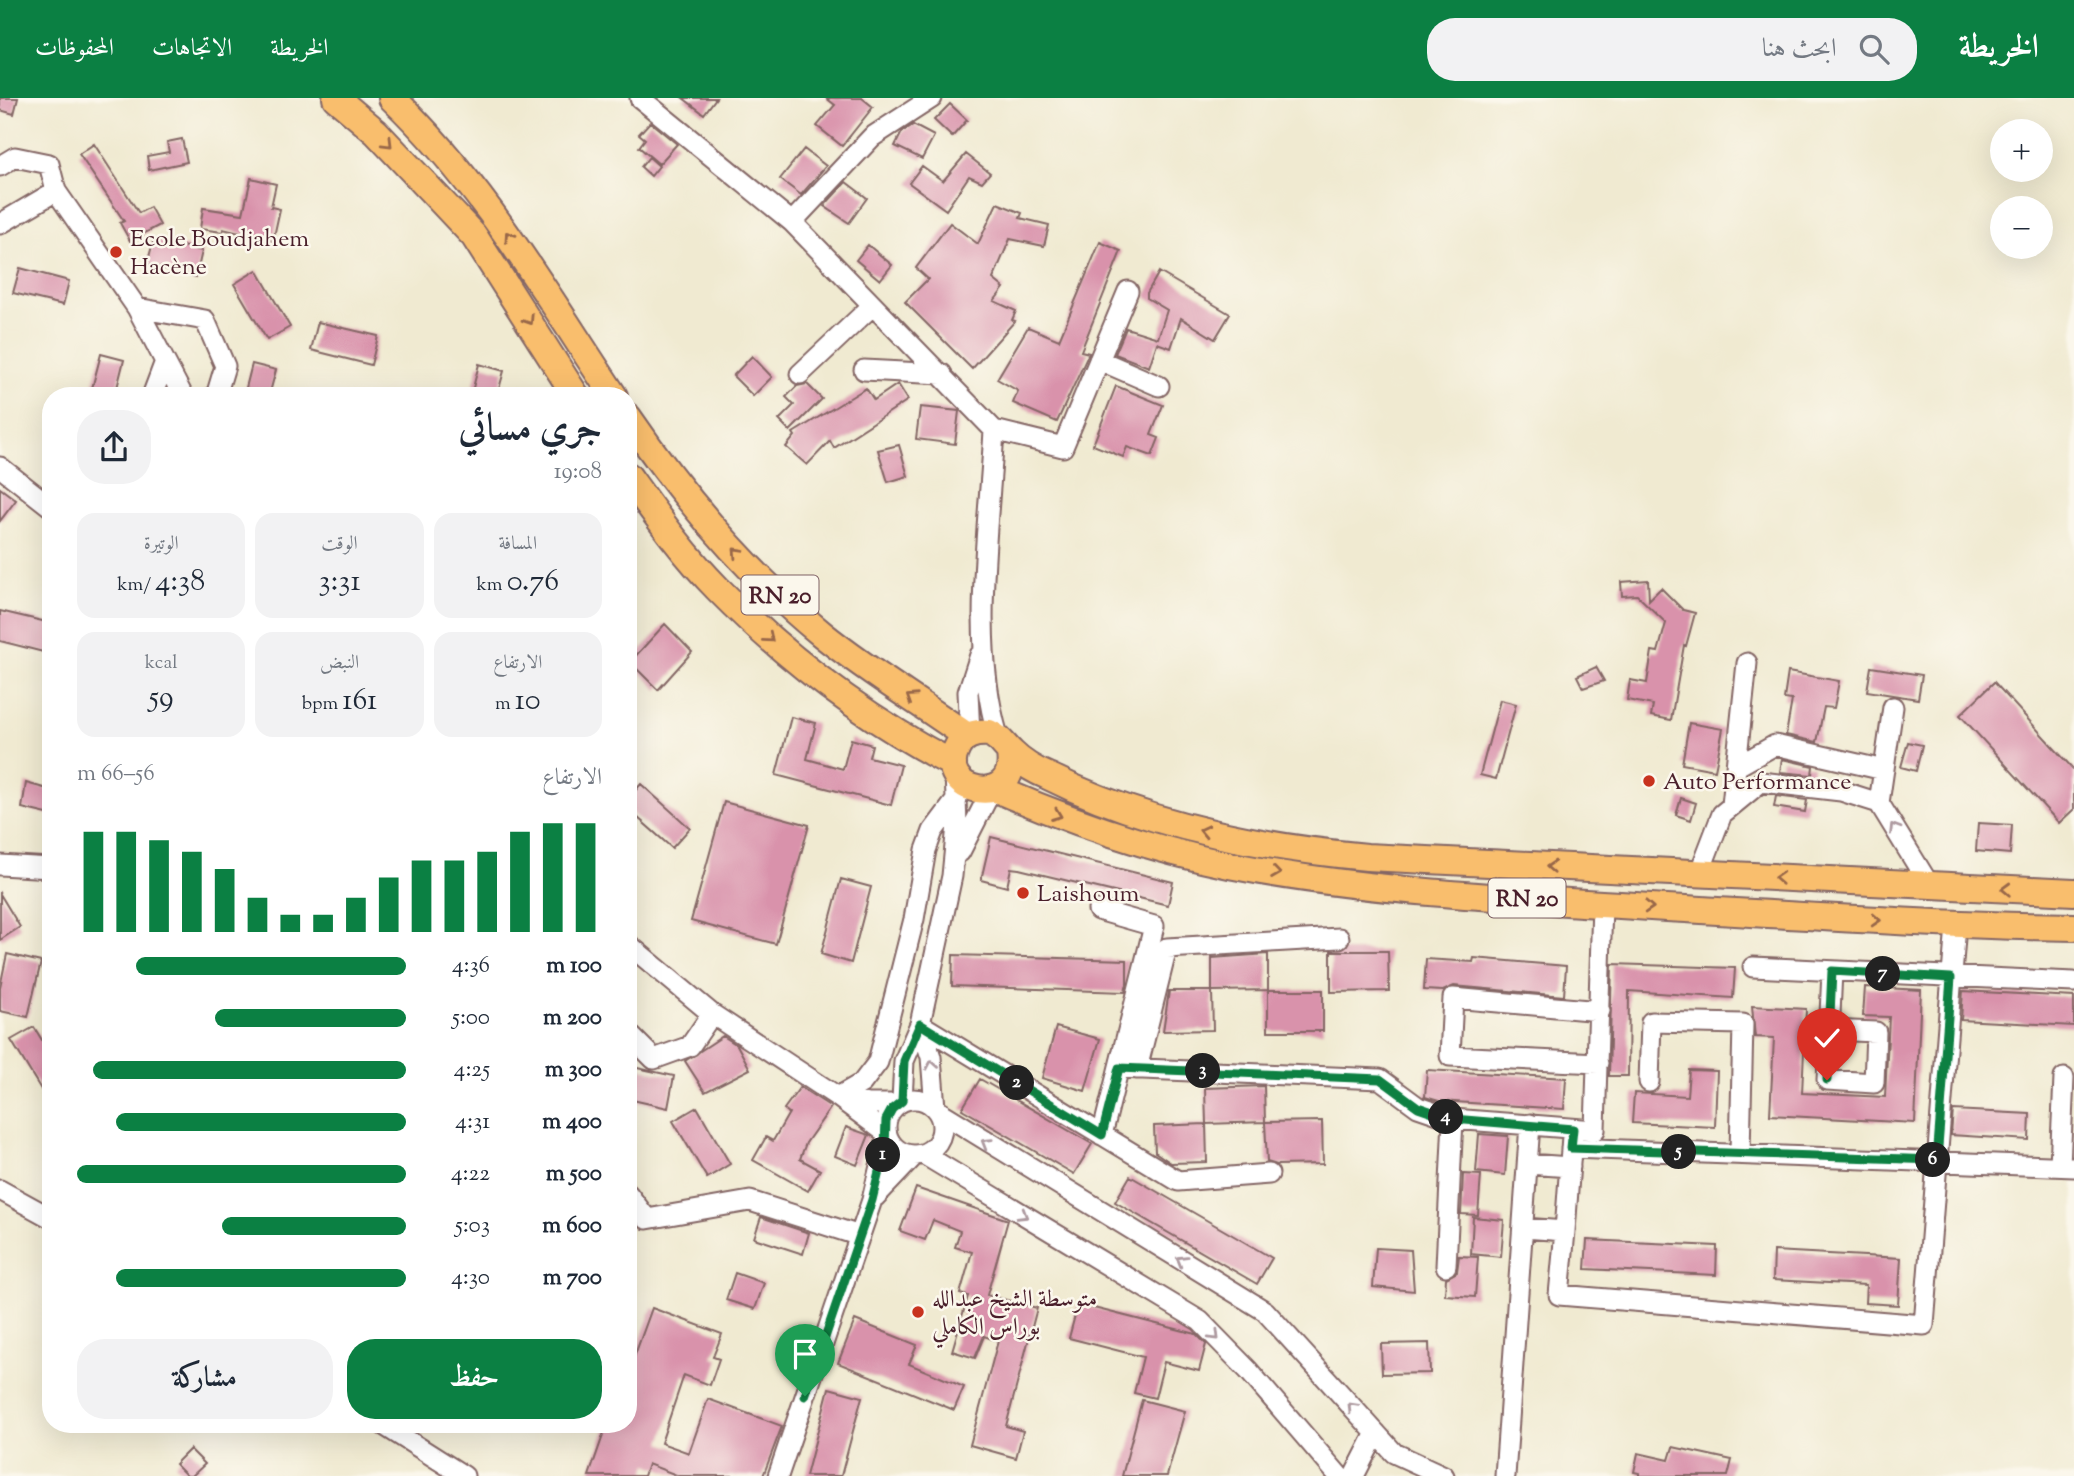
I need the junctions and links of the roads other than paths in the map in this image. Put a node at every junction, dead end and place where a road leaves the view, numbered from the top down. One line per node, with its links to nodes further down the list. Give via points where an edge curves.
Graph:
1 (336, 98): 21 (highway, one-way to 21, via 394,149 474,236)
2 (392, 98): 22 (highway, one-way to 2, via 480,194)
3 (932, 98): 7 (street, via 872,137)
4 (649, 101): 7 (street)
5 (5, 158): 6 (street, via 49,164)
6 (56, 191): 8 (street); 11 (street)
7 (792, 222): 10 (street)
8 (0, 224)
9 (1128, 291): 12 (street)
10 (872, 306): 15 (street); 16 (street)
11 (137, 308): 13 (street); 20 (street, via 205,320 225,366)
12 (1099, 360): 17 (street); 24 (street, via 1063,447)
13 (164, 364): 18 (street); 19 (street)
14 (864, 370): 16 (street)
15 (800, 374)
16 (942, 374): 24 (street)
17 (1159, 386)
18 (155, 387)
19 (178, 387)
20 (219, 387)
21 (570, 387)
22 (608, 387)
23 (637, 429): 31 (highway, RN 20, one-way to 23, via 822,634 760,576 678,484)
24 (994, 430): 28 (street)
25 (0, 467): 27 (street)
26 (637, 487): 34 (highway, RN 20, one-way to 34, via 716,588 766,636 868,716)
27 (42, 500)
28 (982, 651): 31 (street, via 968,692); 32 (street, via 987,694)
29 (1747, 663): 33 (street)
30 (1893, 707): 35 (street)
31 (969, 735): 32 (highway, via 979,732); 34 (highway, via 959,743)
32 (1004, 745): 36 (highway, via 1010,770); 42 (highway, RN 20, one-way to 32, via 1300,851 1182,825 1108,801 1046,776)
33 (1736, 767): 35 (street, via 1775,745); 39 (street)
34 (954, 769): 36 (highway, via 960,780 975,790); 37 (street)
35 (1884, 770): 38 (street)
36 (993, 789): 43 (street, via 968,831); 46 (highway, RN 20, one-way to 46, via 1061,818 1260,871 1342,883)
37 (957, 799): 43 (street); 65 (street, via 933,831 926,850 914,919 878,1062 862,1083)
38 (1879, 803): 39 (street, via 1840,791 1760,782); 44 (street, one-way to 38)
39 (1732, 805): 42 (street, via 1722,814)
40 (0, 865): 41 (street)
41 (42, 867)
42 (1699, 874): 44 (highway, RN 20, one-way to 42)
43 (952, 876): 58 (street)
44 (1930, 886): 45 (highway, RN 20, one-way to 44)
45 (2074, 892)
46 (1602, 904): 48 (highway, RN 20, one-way to 48); 56 (street)
47 (1098, 910): 62 (street, via 1154,926)
48 (1956, 925): 49 (highway, RN 20); 54 (street)
49 (2074, 927)
50 (1339, 937): 62 (street, via 1167,948)
51 (637, 953): 57 (street)
52 (1753, 967): 53 (street)
53 (1832, 971): 54 (street); 59 (street)
54 (1951, 978): 55 (street); 75 (street)
55 (2074, 982)
56 (1600, 1011): 61 (street); 61 (street, via 1453,998 1450,1056)
57 (712, 1014): 60 (street, via 691,1046 654,1059); 65 (street)
58 (920, 1024): 66 (street, via 904,1061); 67 (street, one-way to 58, via 932,1065); 71 (street)
59 (1829, 1030)
60 (637, 1042)
61 (1598, 1063): 72 (street, via 1595,1130)
62 (1128, 1068): 68 (street, via 1380,1079 1418,1107); 71 (street)
63 (2064, 1079): 77 (street)
64 (1649, 1082): 73 (street, via 1651,1022 1743,1024)
65 (838, 1097): 66 (street, via 867,1104); 70 (street)
66 (899, 1103): 67 (street, via 919,1099); 70 (street, via 888,1114)
67 (936, 1109): 74 (street, via 941,1136 931,1150); 88 (street, one-way to 67, via 1265,1311)
68 (1453, 1119): 69 (street); 86 (street)
69 (1530, 1124): 72 (street); 76 (street)
70 (886, 1135): 74 (street, via 897,1150); 80 (street)
71 (1102, 1135): 78 (street, via 1178,1181)
72 (1571, 1148): 73 (street); 76 (street); 84 (street)
73 (1740, 1153): 75 (street)
74 (918, 1155): 80 (street); 91 (street, one-way to 91, via 1200,1321)
75 (1937, 1160): 77 (street); 84 (street, via 1924,1325 1559,1295)
76 (1528, 1164): 83 (street)
77 (2067, 1166)
78 (1269, 1174)
79 (0, 1190): 82 (street)
80 (872, 1200): 85 (street)
81 (637, 1206): 85 (street, via 647,1219 750,1201)
82 (42, 1212)
83 (1524, 1228): 84 (street); 94 (street)
84 (1564, 1231)
85 (860, 1236): 90 (street)
86 (1446, 1266)
87 (396, 1433): 89 (street)
88 (1376, 1433): 92 (street); 93 (street, via 1394,1453)
89 (464, 1476)
90 (778, 1476)
91 (1339, 1476)
92 (1354, 1476)
93 (1444, 1476)
94 (1505, 1476)

